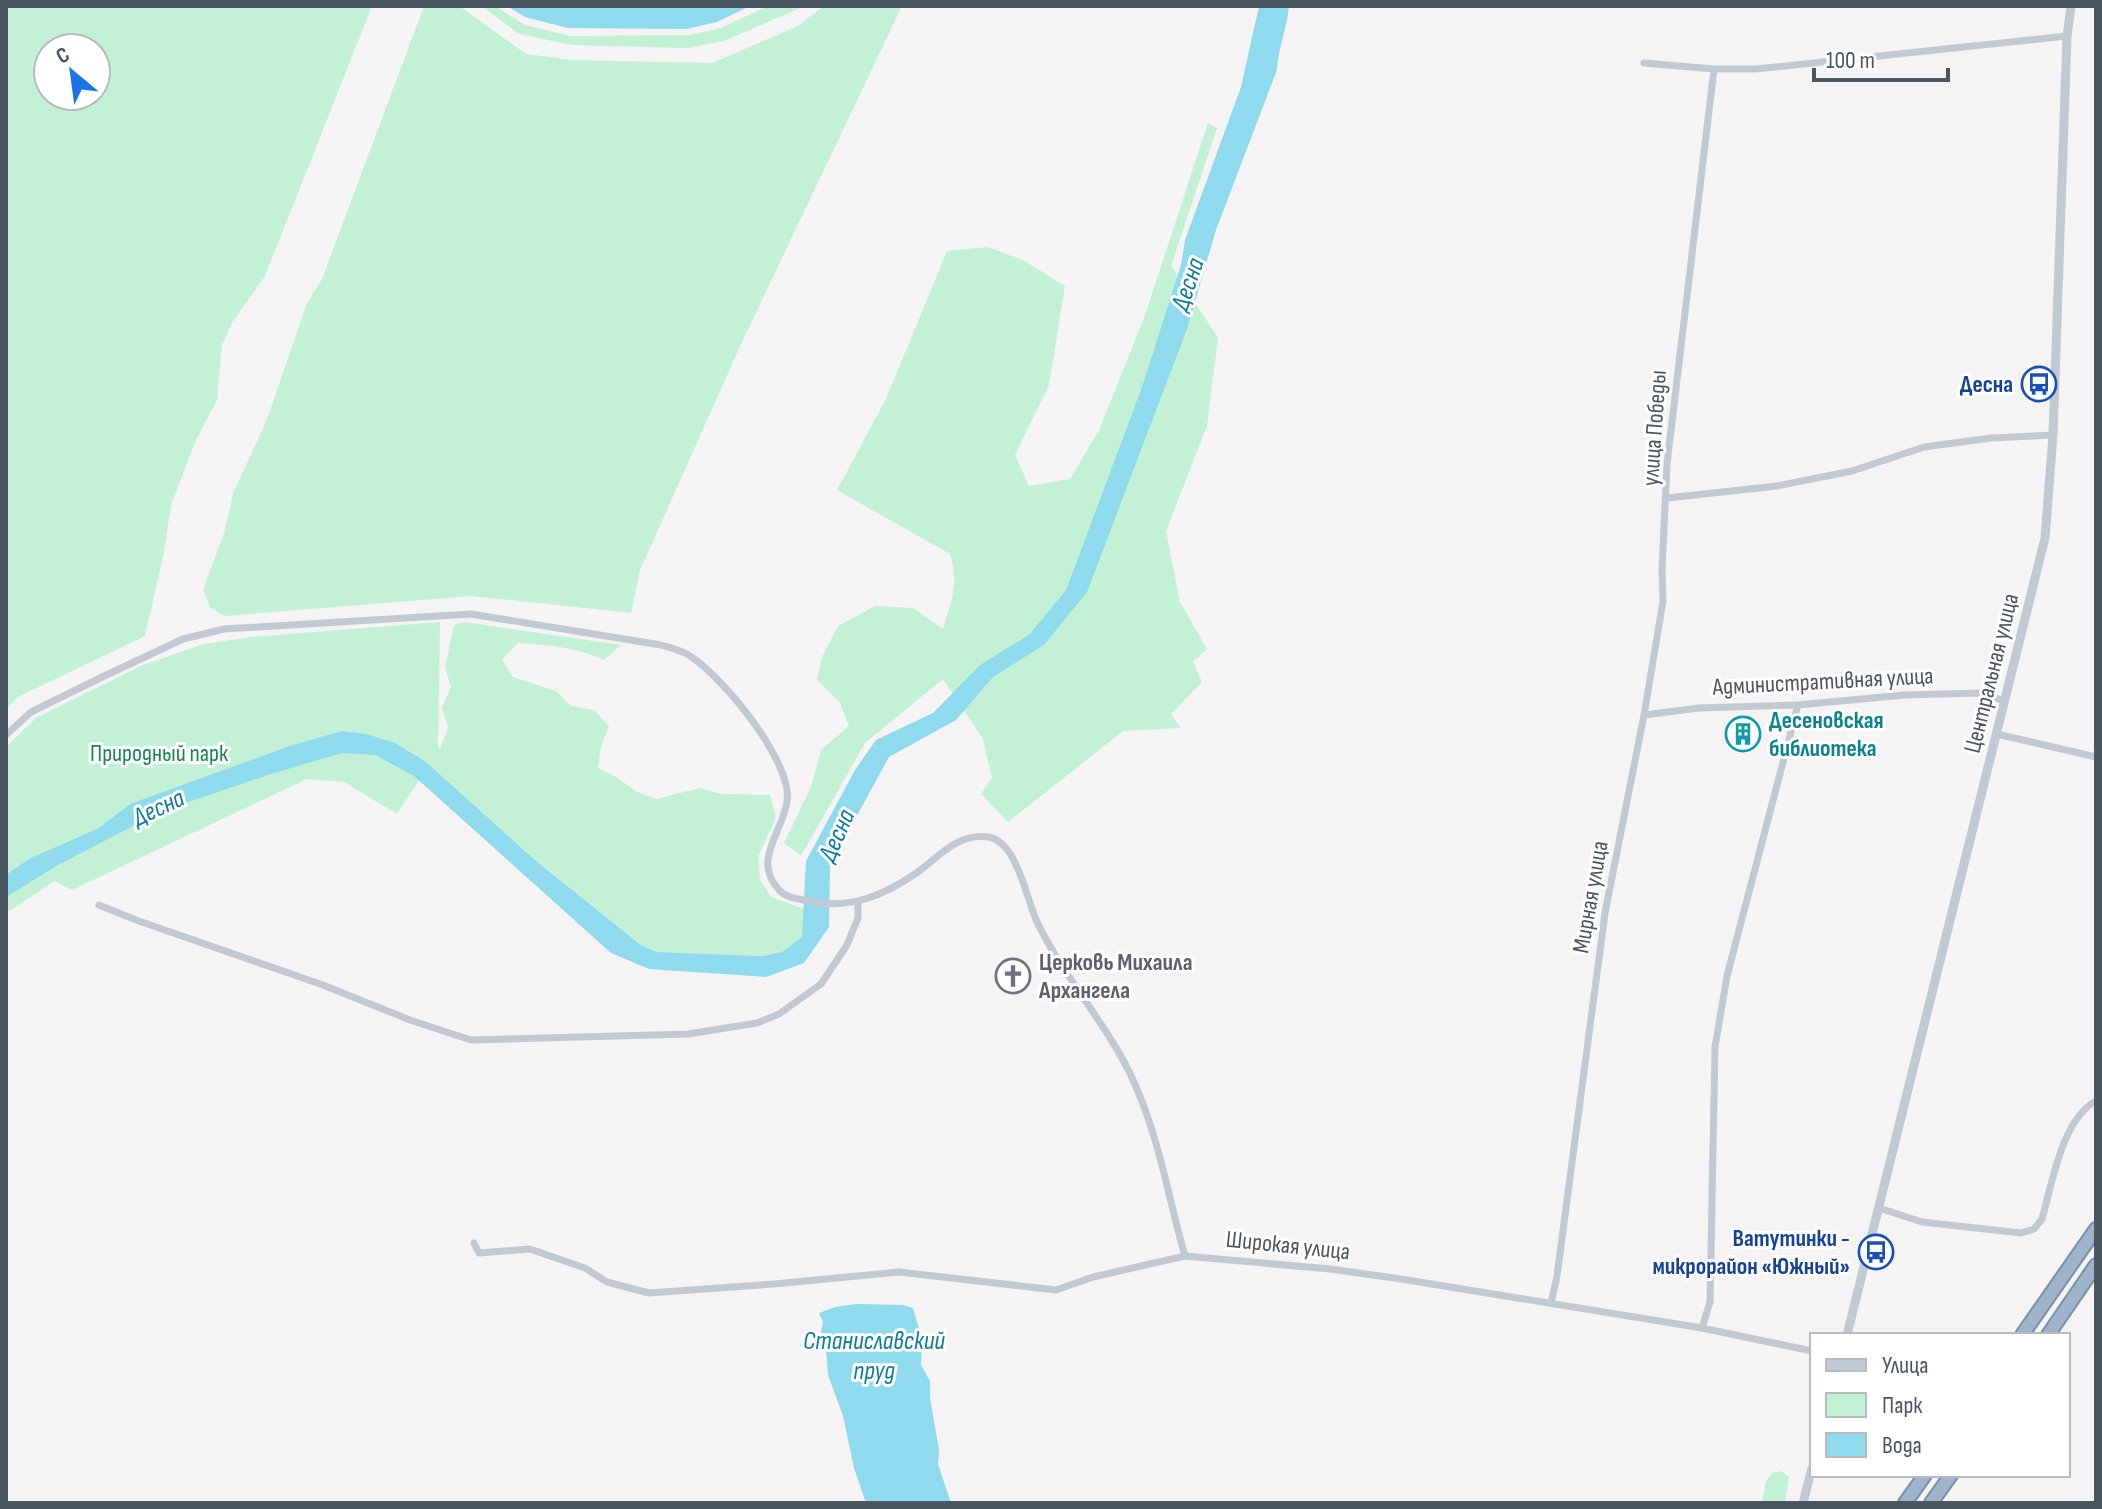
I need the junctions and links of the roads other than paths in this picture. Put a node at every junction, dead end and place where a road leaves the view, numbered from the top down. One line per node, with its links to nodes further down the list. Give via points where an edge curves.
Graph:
1 (2071, 6): 2 (street, Центральная улица)
2 (2067, 36): 4 (street); 5 (street, Центральная улица)
3 (1644, 63): 4 (street)
4 (1714, 69): 6 (street, улица Победы)
5 (2053, 435): 6 (street, улица Победы, via 1924,447 1852,471 1777,486); 7 (street, Центральная улица, via 2045,538)
6 (1667, 498): 9 (street, Мирная улица, via 1663,601)
7 (2004, 701): 8 (street, Административная улица, via 1983,693); 10 (street, Центральная улица)
8 (1798, 705): 9 (street, Административная улица); 22 (street, via 1727,976 1715,1047 1710,1302)
9 (1644, 715): 21 (street, Мирная улица, via 1605,913)
10 (1997, 734): 12 (street); 16 (street, Центральная улица)
11 (6, 735): 13 (street, via 31,712 100,678 183,639 224,629 471,614 661,645 688,654 704,667 779,760 787,802 767,876 786,896 832,905)
12 (2096, 757)
13 (858, 903): 14 (street, via 847,945 821,984 757,1023 688,1034 471,1040); 19 (street, via 917,873 948,846 989,837 1004,844 1046,939 1123,1057 1141,1097)
14 (99, 905)
15 (2096, 1101): 16 (street, via 2085,1107 2067,1135 2042,1219 2034,1229 1969,1229)
16 (1879, 1208): 23 (street, Центральная улица)
17 (2096, 1229): 24 (highway)
18 (474, 1243): 19 (street, Широкая улица, via 479,1253 530,1249 585,1268 607,1282 649,1293 899,1272 1056,1290)
19 (1185, 1256): 21 (street, Широкая улица, via 1330,1269)
20 (2096, 1265): 25 (highway)
21 (1551, 1303): 22 (street, Широкая улица)
22 (1702, 1328): 26 (street, Широкая улица)
23 (1848, 1333)
24 (2023, 1333)
25 (2049, 1333)
26 (1810, 1351)
27 (1810, 1476): 31 (street)
28 (1924, 1477): 30 (highway)
29 (1950, 1477): 32 (highway)
30 (1906, 1502)
31 (1803, 1503)
32 (1931, 1503)

